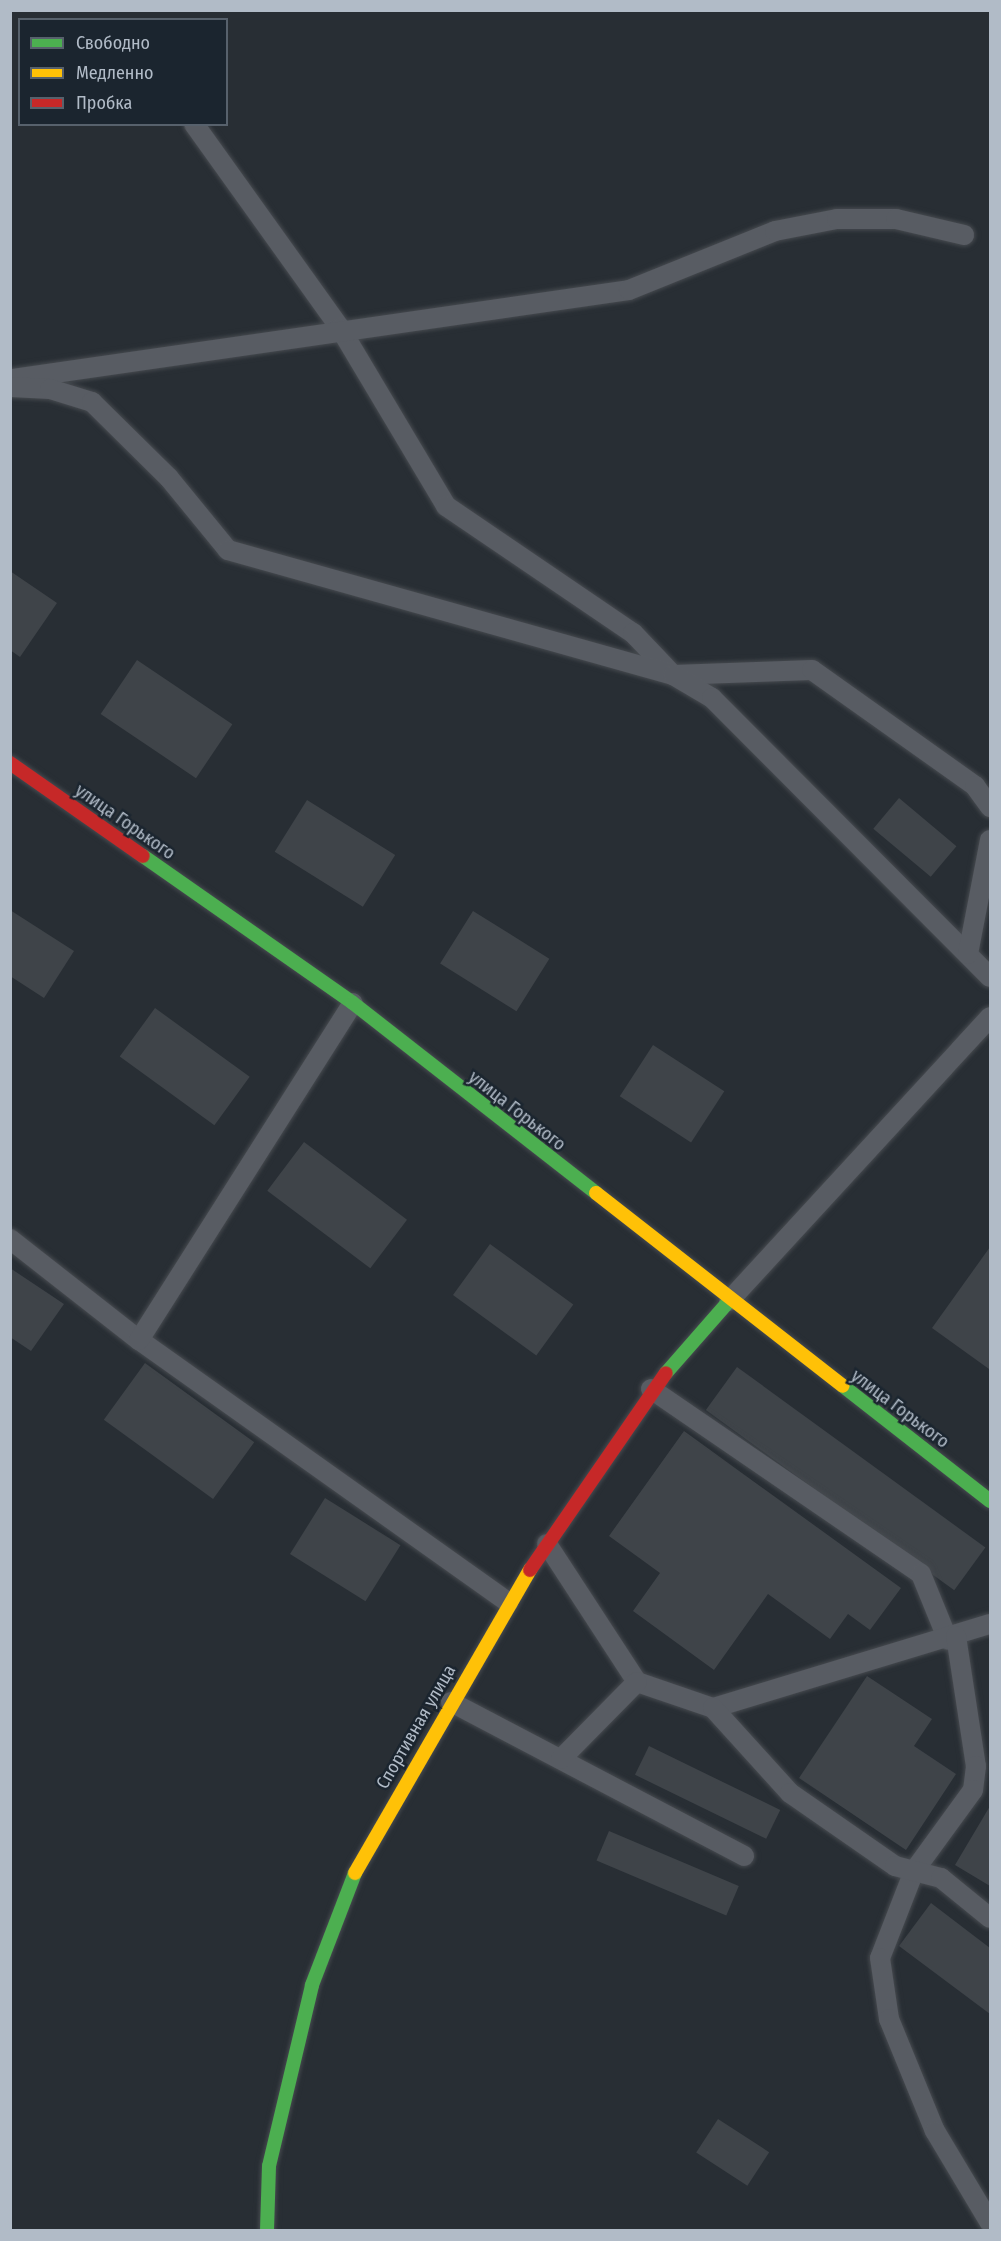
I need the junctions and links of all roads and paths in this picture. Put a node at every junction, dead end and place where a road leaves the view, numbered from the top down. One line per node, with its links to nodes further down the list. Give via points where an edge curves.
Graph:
1 (195, 126): 3 (lane)
2 (964, 235): 3 (lane, via 896,219 837,219 775,231 629,290)
3 (340, 328): 4 (lane); 6 (lane, via 446,506 633,633)
4 (10, 379)
5 (10, 387): 6 (lane, via 50,389 92,402 169,478 228,550)
6 (673, 675): 8 (lane, via 812,670 975,786); 10 (lane, via 712,698)
7 (10, 764): 12 (street, улица Горького)
8 (990, 807)
9 (990, 840): 10 (lane)
10 (968, 954): 11 (lane)
11 (990, 976)
12 (352, 1003): 15 (street, улица Горького); 16 (lane)
13 (990, 1017): 15 (lane)
14 (10, 1239): 16 (lane)
15 (729, 1301): 17 (street, Спортивная улица); 18 (street, улица Горького)
16 (140, 1340): 20 (lane)
17 (651, 1389): 19 (street, Спортивная улица); 22 (lane, via 921,1574)
18 (990, 1501)
19 (547, 1544): 20 (street, Спортивная улица); 23 (lane)
20 (508, 1602): 24 (street, Спортивная улица)
21 (990, 1624): 22 (lane)
22 (952, 1638): 25 (lane, via 903,1648); 28 (lane, via 976,1766 974,1790)
23 (637, 1682): 25 (lane); 26 (lane)
24 (452, 1702): 26 (lane); 31 (street, Спортивная улица, via 361,1859 312,1985 269,2166)
25 (713, 1708): 28 (lane, via 790,1793 895,1866)
26 (561, 1759): 27 (lane)
27 (744, 1856)
28 (914, 1871): 29 (lane, via 941,1878); 30 (lane, via 880,1958 888,2019 935,2131)
29 (990, 1918)
30 (990, 2223)
31 (267, 2230)

